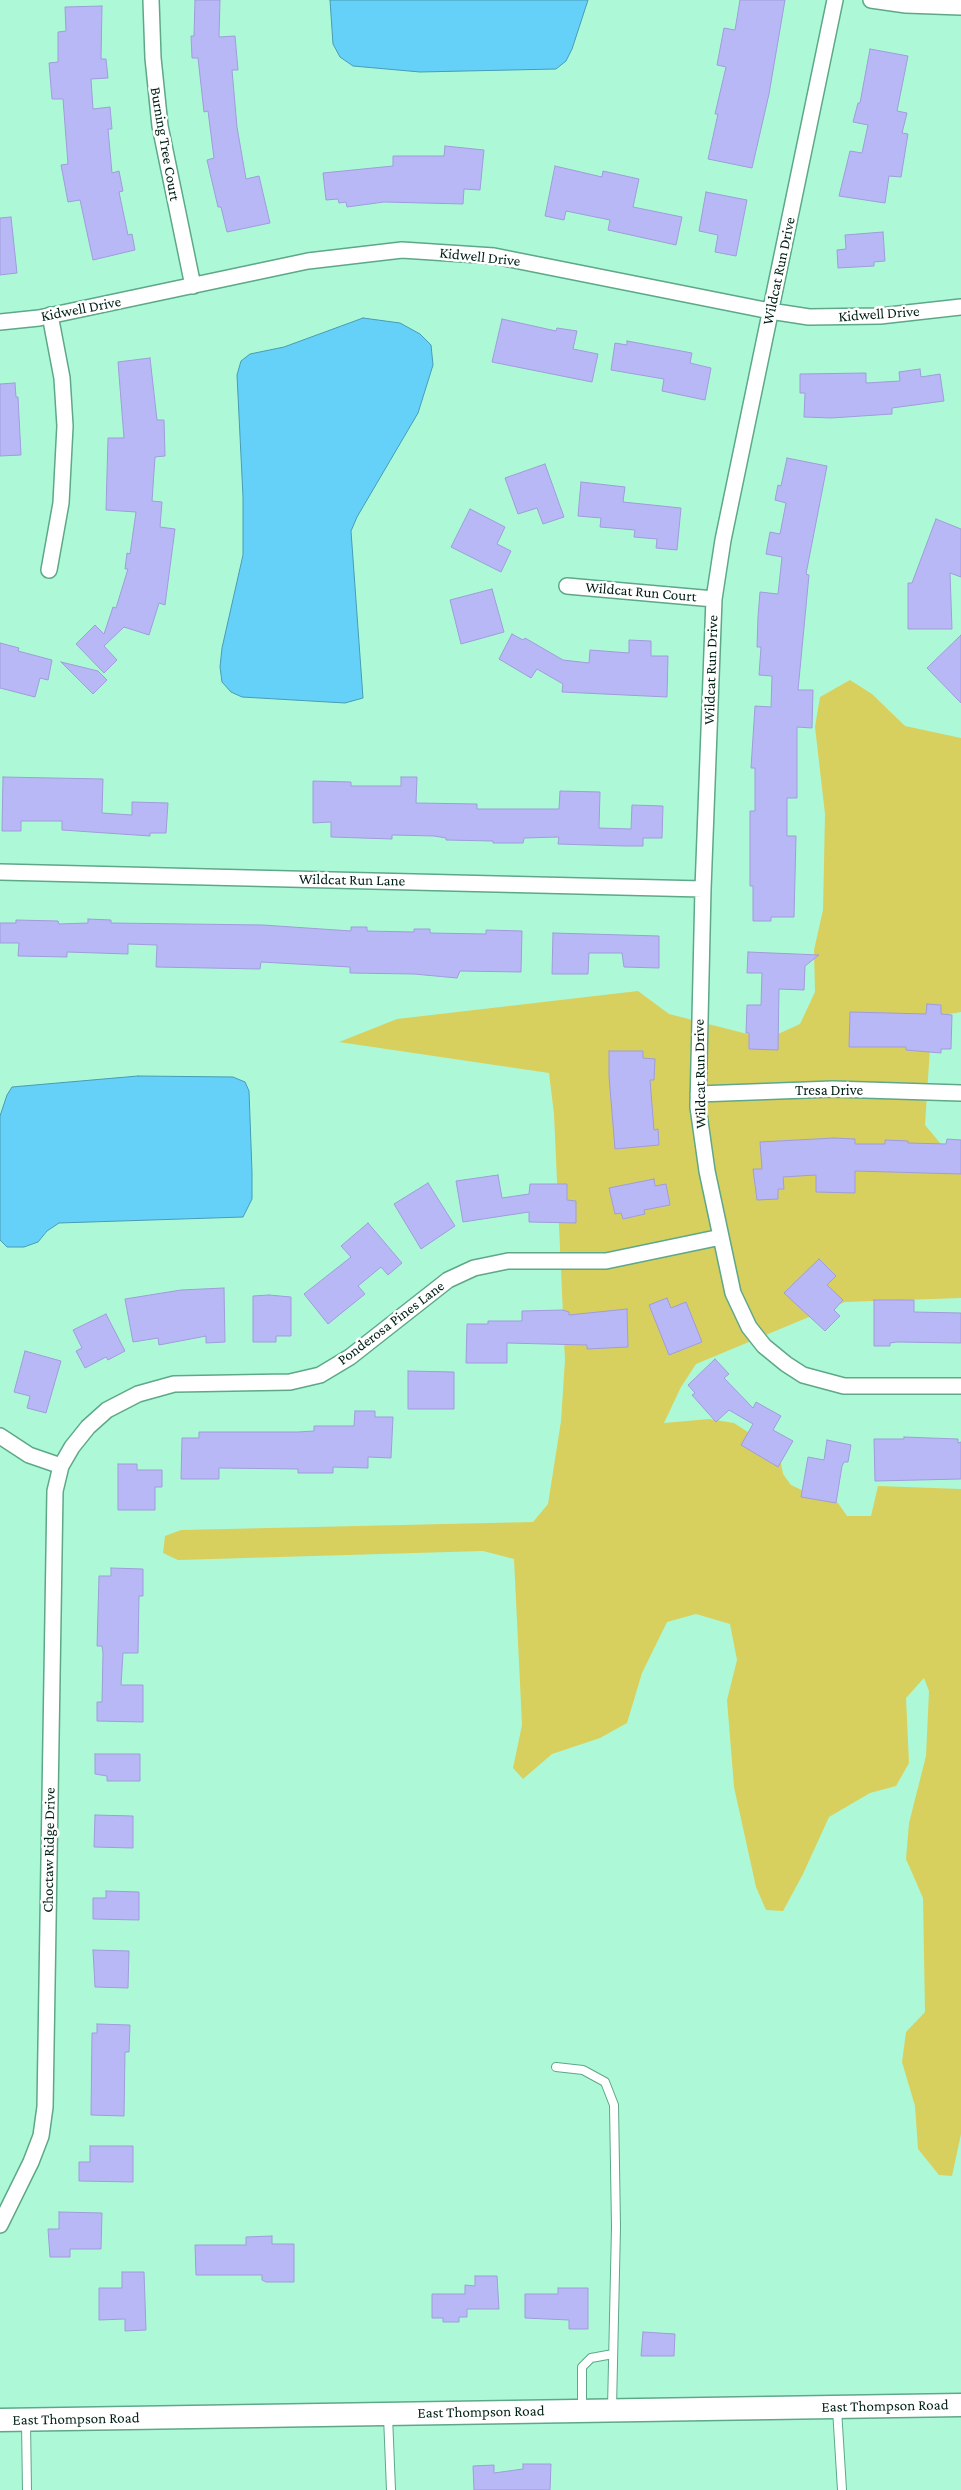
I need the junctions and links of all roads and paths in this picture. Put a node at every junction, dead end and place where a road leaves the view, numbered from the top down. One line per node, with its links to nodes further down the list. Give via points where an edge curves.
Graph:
1 (150, 0): 5 (street, Burning Tree Court, via 160,126)
2 (835, 0): 7 (street, Wildcat Run Drive)
3 (871, 0): 4 (street)
4 (961, 7)
5 (192, 286): 7 (street, Kidwell Drive, via 341,256 402,250 457,252 522,261); 8 (street, Kidwell Drive)
6 (961, 307): 7 (street, Kidwell Drive, via 847,318)
7 (770, 311): 12 (street, Wildcat Run Drive)
8 (50, 316): 9 (street, Kidwell Drive); 10 (street, via 62,378 65,426 63,487)
9 (0, 322)
10 (49, 570)
11 (567, 586): 12 (street, Wildcat Run Court)
12 (714, 599): 14 (street, Wildcat Run Drive)
13 (0, 872): 14 (street, Wildcat Run Lane)
14 (703, 889): 16 (street, Wildcat Run Drive)
15 (961, 1093): 16 (street, Tresa Drive, via 833,1089)
16 (698, 1094): 17 (street, Wildcat Run Drive, via 703,1150)
17 (721, 1237): 18 (street, Wildcat Run Drive, via 733,1293 749,1327 780,1360 798,1372 844,1386); 20 (street, Ponderosa Pines Lane, via 606,1261 508,1262 474,1268 448,1280 350,1357 320,1375 290,1382 174,1384 138,1394 107,1410 88,1427)
18 (961, 1386)
19 (0, 1436): 20 (street, via 29,1455)
20 (61, 1466): 22 (street, Choctaw Ridge Drive, via 55,1501 45,2107 41,2136)
21 (556, 2067): 23 (lane, via 584,2070 605,2082 614,2105)
22 (0, 2225)
23 (613, 2354): 26 (lane); 27 (lane, via 591,2358 582,2366)
24 (961, 2405): 25 (main road, East Thompson Road)
25 (837, 2407): 26 (main road, East Thompson Road); 33 (lane)
26 (612, 2410): 27 (main road, East Thompson Road)
27 (582, 2411): 28 (main road, East Thompson Road)
28 (388, 2414): 30 (main road, East Thompson Road); 32 (lane)
29 (0, 2420): 30 (main road, East Thompson Road)
30 (26, 2420): 31 (lane)
31 (27, 2490)
32 (391, 2490)
33 (842, 2490)

